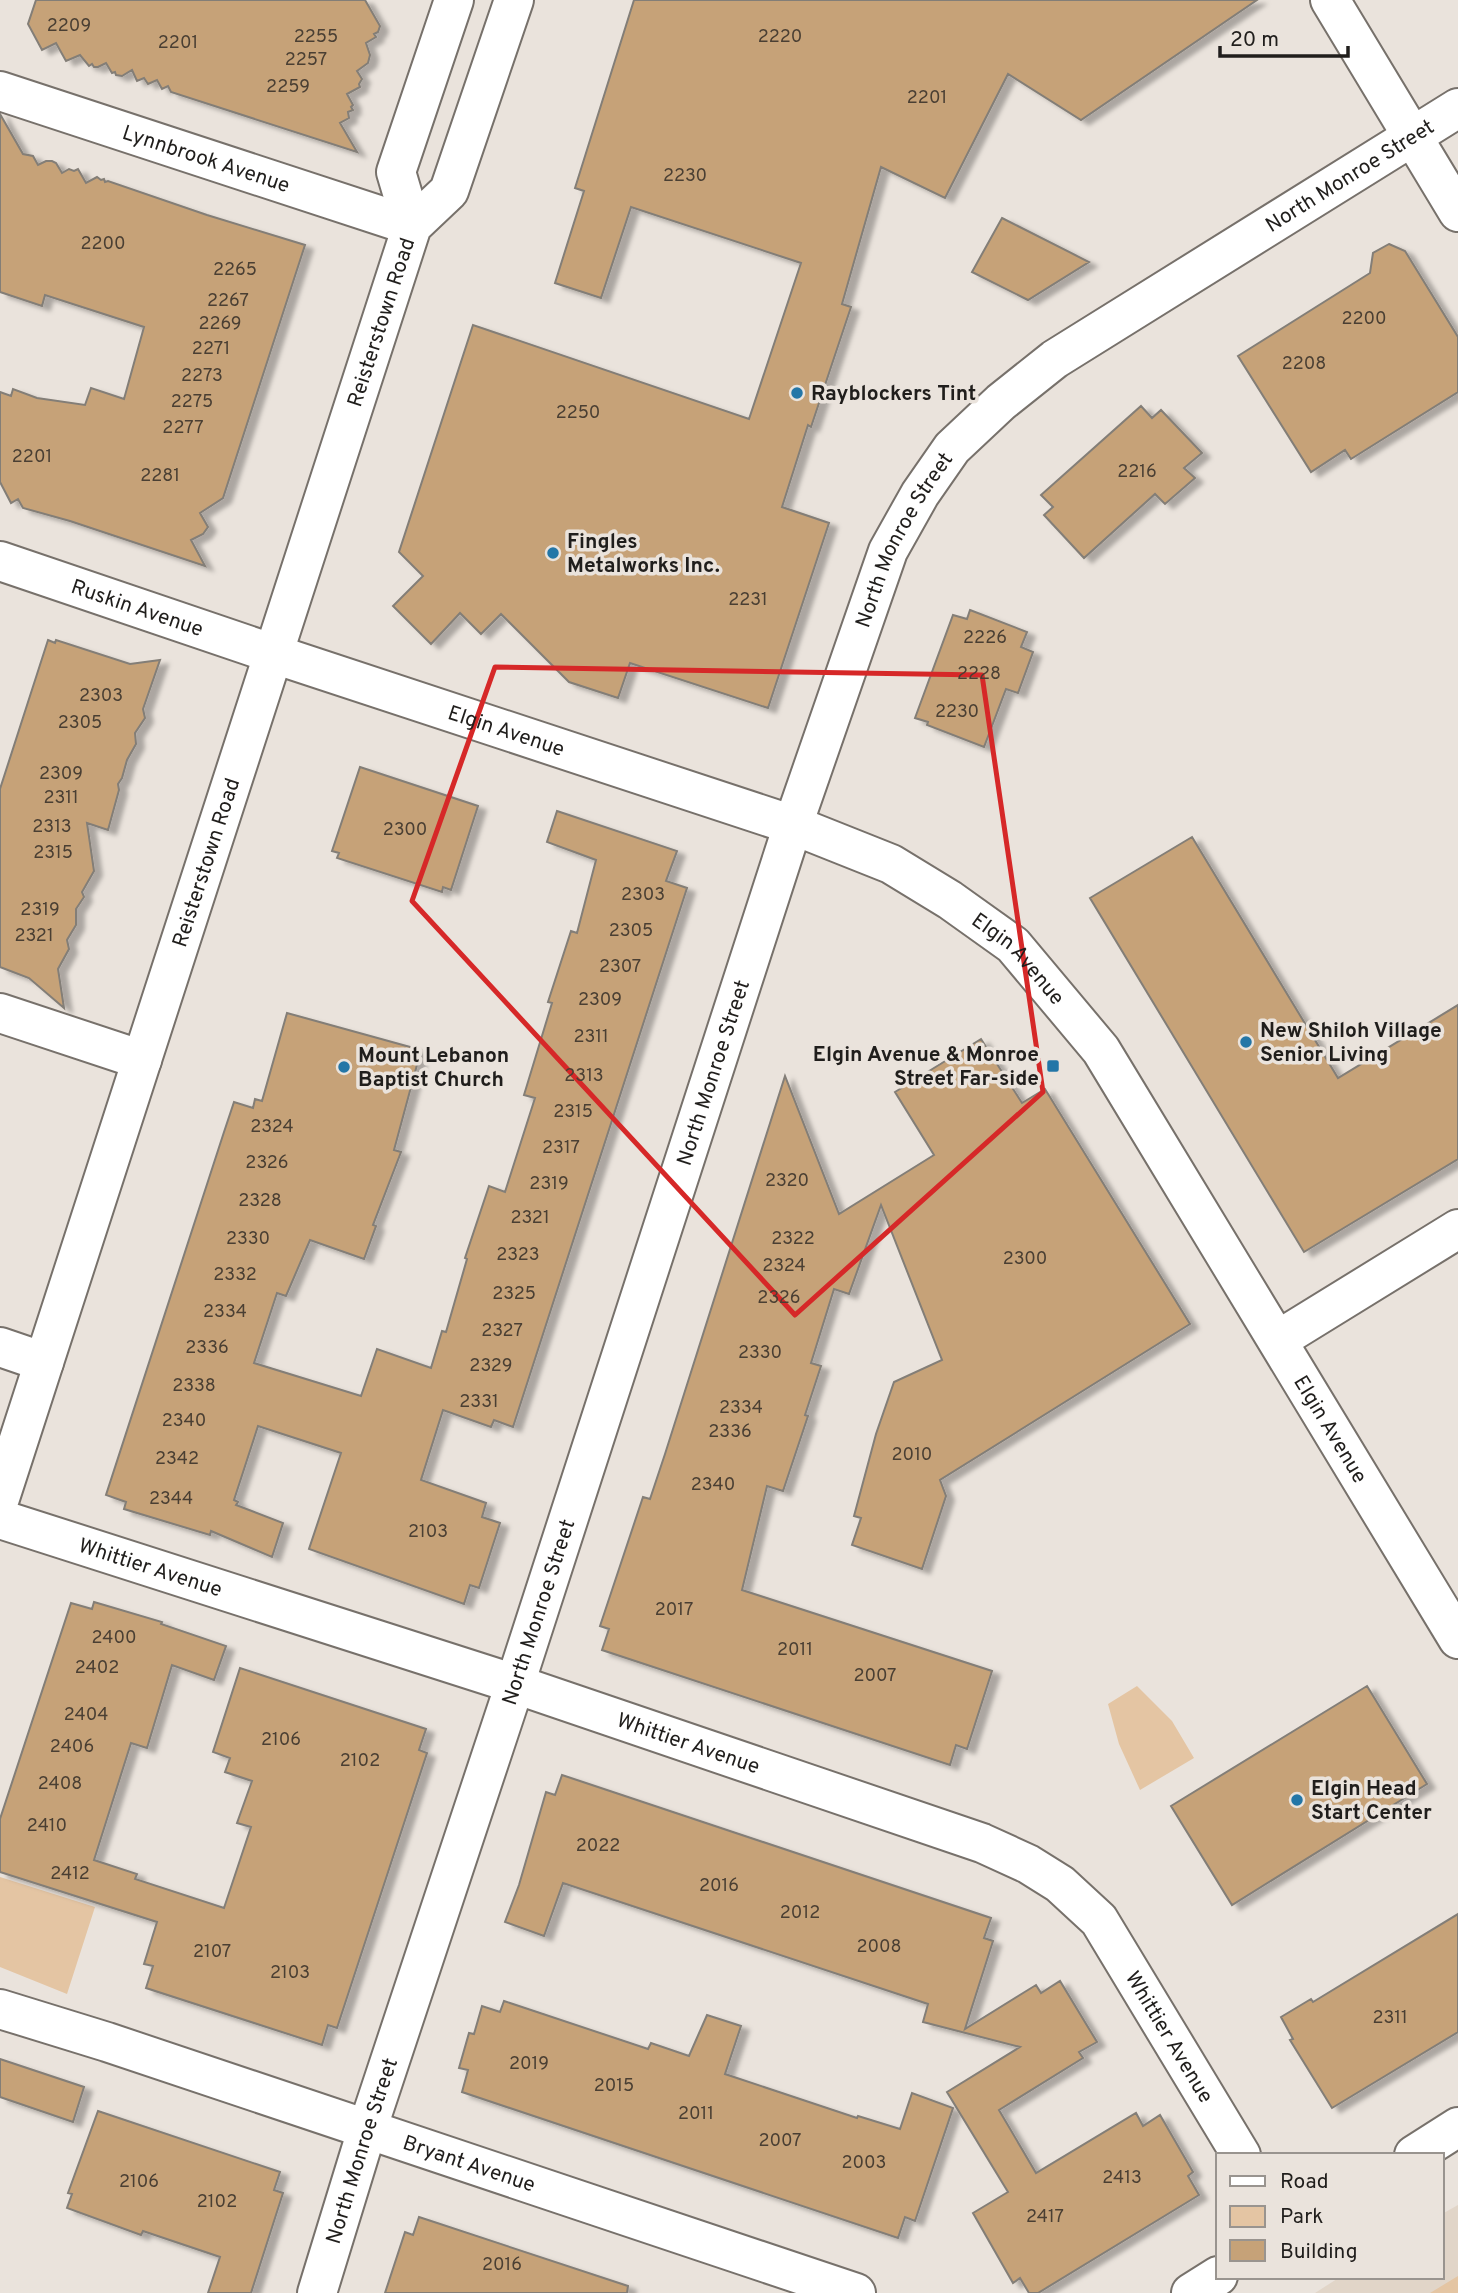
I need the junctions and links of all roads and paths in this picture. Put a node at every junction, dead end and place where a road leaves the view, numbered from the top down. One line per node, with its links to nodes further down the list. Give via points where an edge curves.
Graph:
1 (454, 0): 8 (street, Reisterstown Road, via 396,173)
2 (514, 0): 8 (street, Reisterstown Road, via 449,191)
3 (1330, 0): 6 (street)
4 (0, 91): 8 (street, Lynnbrook Avenue)
5 (1458, 108): 6 (street, North Monroe Street)
6 (1412, 136): 7 (street); 11 (street, North Monroe Street, via 1055,359 952,448 888,551)
7 (1458, 212)
8 (412, 226): 10 (street, Reisterstown Road)
9 (0, 561): 10 (street, Ruskin Avenue)
10 (274, 654): 11 (street, Elgin Avenue); 13 (street, Reisterstown Road)
11 (793, 825): 15 (street, Elgin Avenue, via 891,864 1013,946 1101,1050); 21 (street, North Monroe Street)
12 (0, 1013): 13 (street)
13 (142, 1060): 17 (street, Reisterstown Road)
14 (1458, 1229): 15 (street)
15 (1278, 1340): 20 (street, Elgin Avenue)
16 (0, 1347): 17 (street)
17 (44, 1362): 18 (street, Reisterstown Road)
18 (0, 1498)
19 (0, 1519): 21 (street, Whittier Avenue)
20 (1458, 1639)
21 (514, 1684): 24 (street, North Monroe Street); 25 (street, Whittier Avenue, via 982,1843 1060,1884 1098,1920)
22 (0, 2009): 24 (street, Bryant Avenue)
23 (1458, 2127): 26 (street)
24 (367, 2130): 28 (street, North Monroe Street); 29 (street, Bryant Avenue)
25 (1240, 2153)
26 (1417, 2153)
27 (1216, 2277): 30 (street)
28 (317, 2293)
29 (856, 2293)
30 (1191, 2293)

